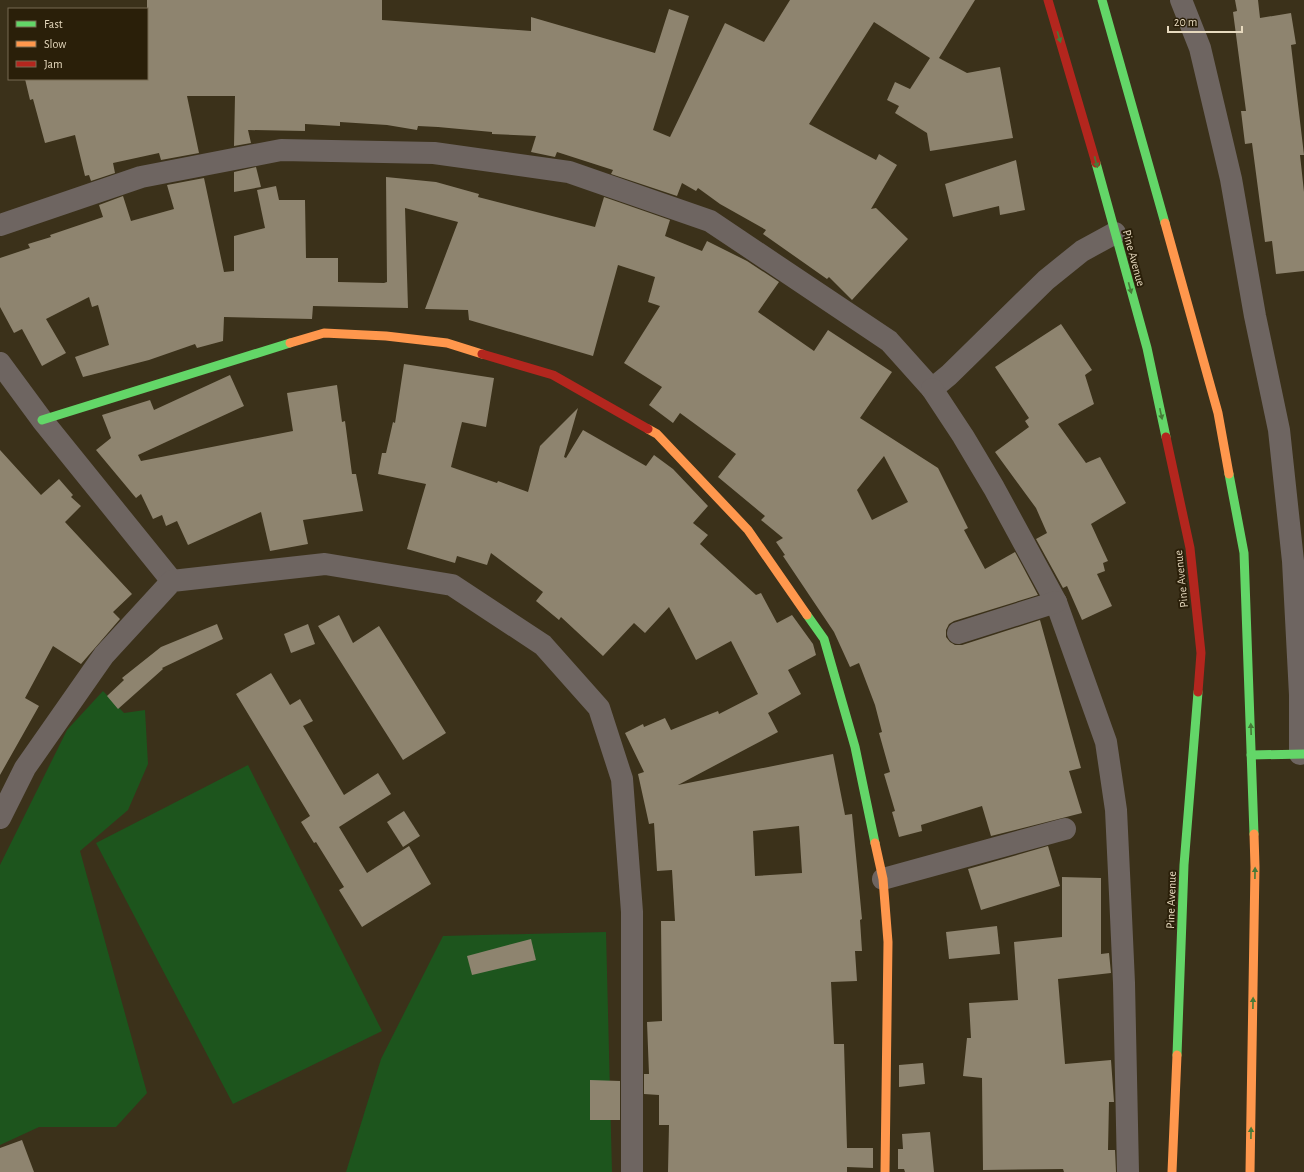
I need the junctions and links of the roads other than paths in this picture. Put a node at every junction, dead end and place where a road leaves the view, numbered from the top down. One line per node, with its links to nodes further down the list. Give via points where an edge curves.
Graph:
1 (1048, 0): 5 (main road, Pine Avenue, one-way to 5)
2 (1102, 0): 13 (main road, one-way to 2, via 1244,553 1218,413)
3 (1180, 0): 12 (street, via 1200,48 1231,179 1255,316 1279,430 1293,561)
4 (0, 225): 7 (street, via 141,177 281,150 434,153 569,172 710,221 889,342)
5 (1115, 233): 7 (street, via 1082,251 1046,280); 20 (main road, Pine Avenue, one-way to 20, via 1147,348 1190,548 1201,653 1184,865)
6 (0, 363): 8 (street)
7 (932, 389): 10 (street, via 994,488)
8 (42, 420): 9 (street); 16 (main road, via 324,333 386,336 447,343 552,375 656,434 748,530 824,639 855,747)
9 (172, 581): 14 (street, via 104,655 25,768); 17 (street, via 324,564 452,585 543,645 599,708 622,779 632,904)
10 (1056, 602): 11 (street); 19 (street, via 1106,742 1112,776 1116,810 1124,983)
11 (958, 633)
12 (1302, 754): 13 (main road)
13 (1251, 755): 21 (main road, one-way to 13, via 1255,866)
14 (0, 818)
15 (1065, 829): 16 (street)
16 (883, 879): 18 (main road, via 888,942)
17 (632, 1172)
18 (885, 1172)
19 (1128, 1172)
20 (1172, 1172)
21 (1250, 1172)

